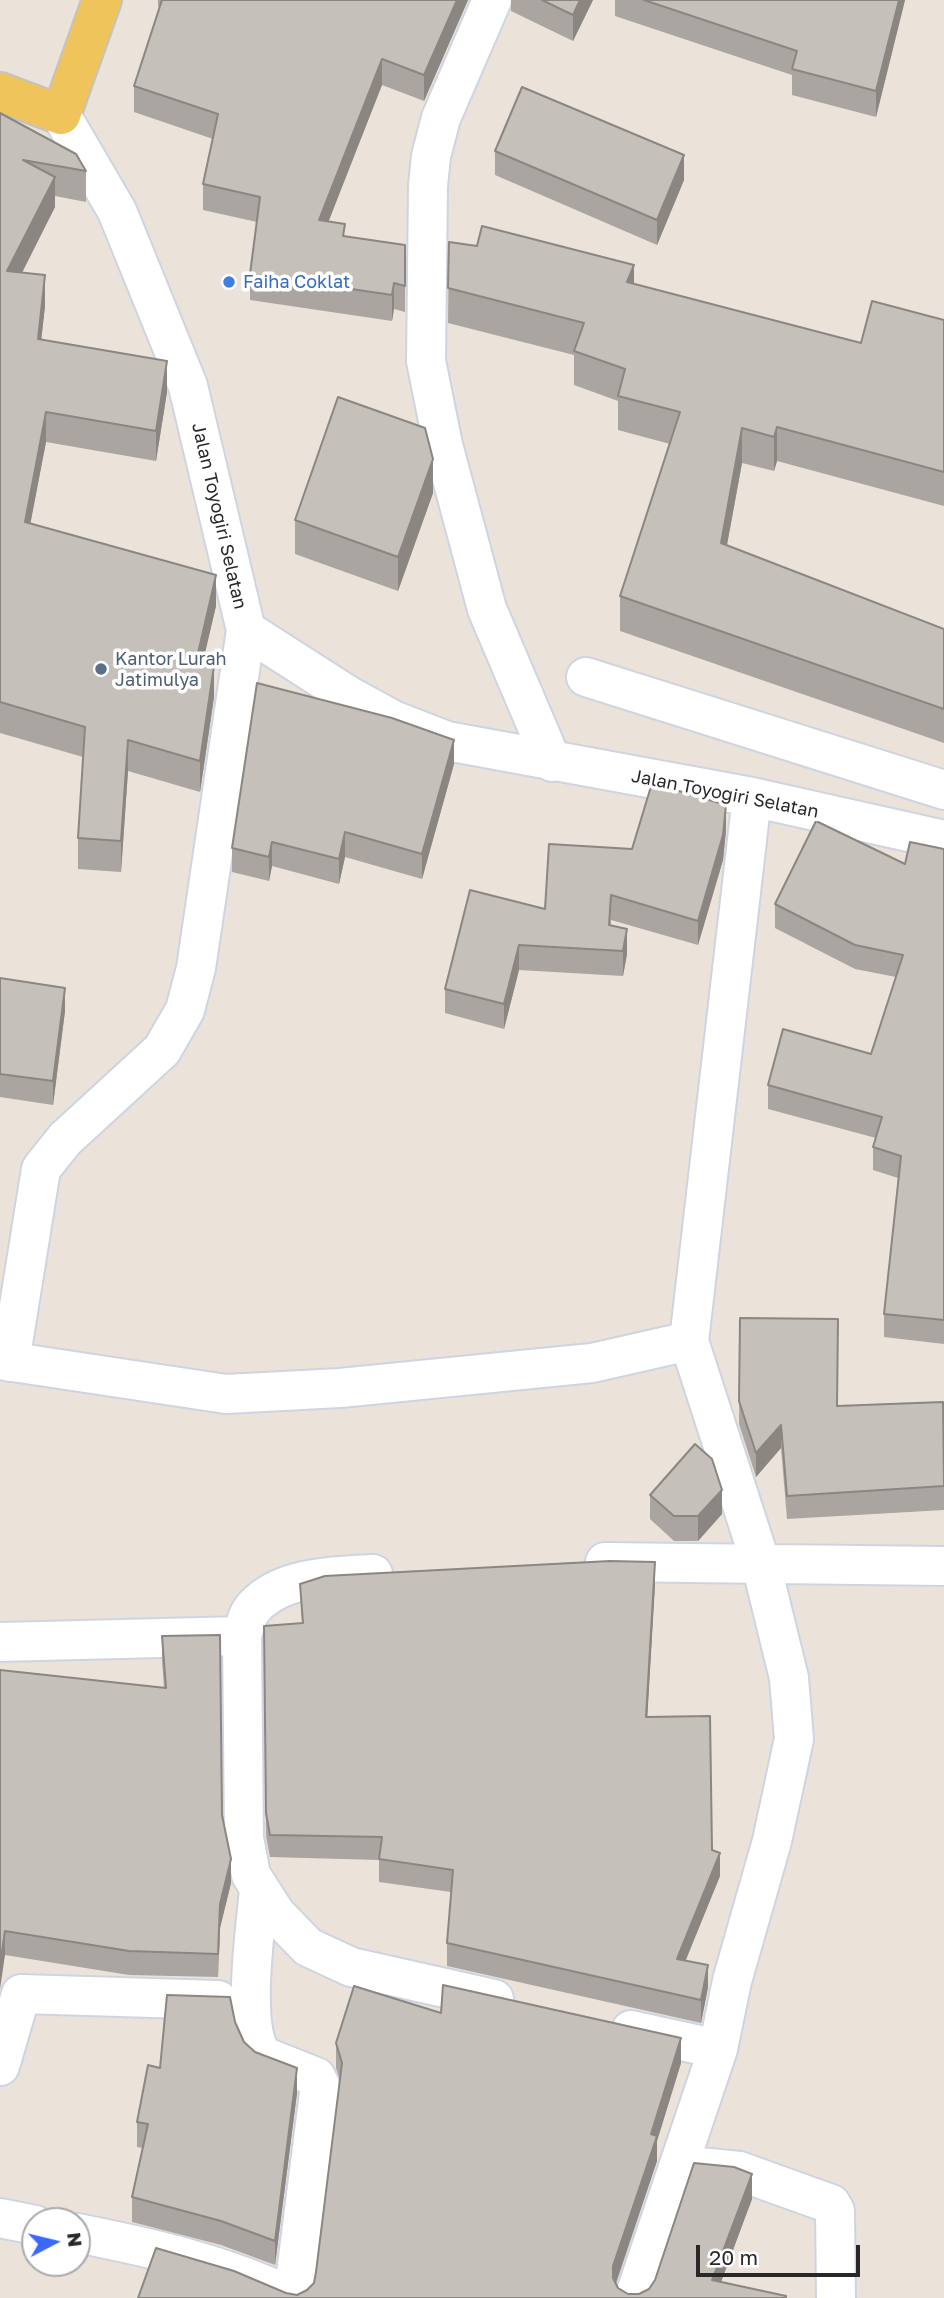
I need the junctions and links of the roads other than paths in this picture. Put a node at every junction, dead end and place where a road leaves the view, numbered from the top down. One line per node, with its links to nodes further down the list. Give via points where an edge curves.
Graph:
1 (102, 0): 4 (main road)
2 (492, 0): 7 (street, via 441,118 431,156 426,361 443,446 487,609)
3 (0, 92): 4 (main road)
4 (61, 115): 5 (street, Jalan Toyogiri Selatan, via 117,211 188,386)
5 (246, 631): 7 (street, Jalan Toyogiri Selatan, via 393,720 447,741); 12 (street, via 196,968 185,1010 162,1050 65,1139 41,1169)
6 (586, 677): 8 (street)
7 (552, 762): 9 (street, Jalan Toyogiri Selatan)
8 (944, 790)
9 (752, 797): 10 (street, Jalan Toyogiri Selatan); 11 (street)
10 (944, 840)
11 (689, 1341): 12 (street, via 592,1363 340,1388 226,1394); 13 (street)
12 (5, 1361)
13 (761, 1563): 14 (street); 15 (street); 23 (street, via 789,1678 794,1739)
14 (569, 1564)
15 (944, 1566)
16 (404, 1573): 17 (street, via 321,1577 275,1592 255,1605)
17 (242, 1636): 18 (street); 19 (street, via 244,1838 251,1875)
18 (0, 1642)
19 (259, 1889): 20 (street); 21 (street, via 308,1947 351,1967)
20 (250, 2000): 24 (street, via 21,1994); 29 (street, via 263,2056 305,2071 320,2085)
21 (527, 2007)
22 (596, 2022): 23 (street)
23 (718, 2049): 25 (street)
24 (0, 2066)
25 (680, 2164): 30 (street); 31 (street, via 739,2171 831,2204 835,2211)
26 (0, 2218): 27 (street)
27 (21, 2222)
28 (91, 2236): 29 (street, via 173,2252 247,2276)
29 (293, 2298)
30 (634, 2298)
31 (836, 2298)

